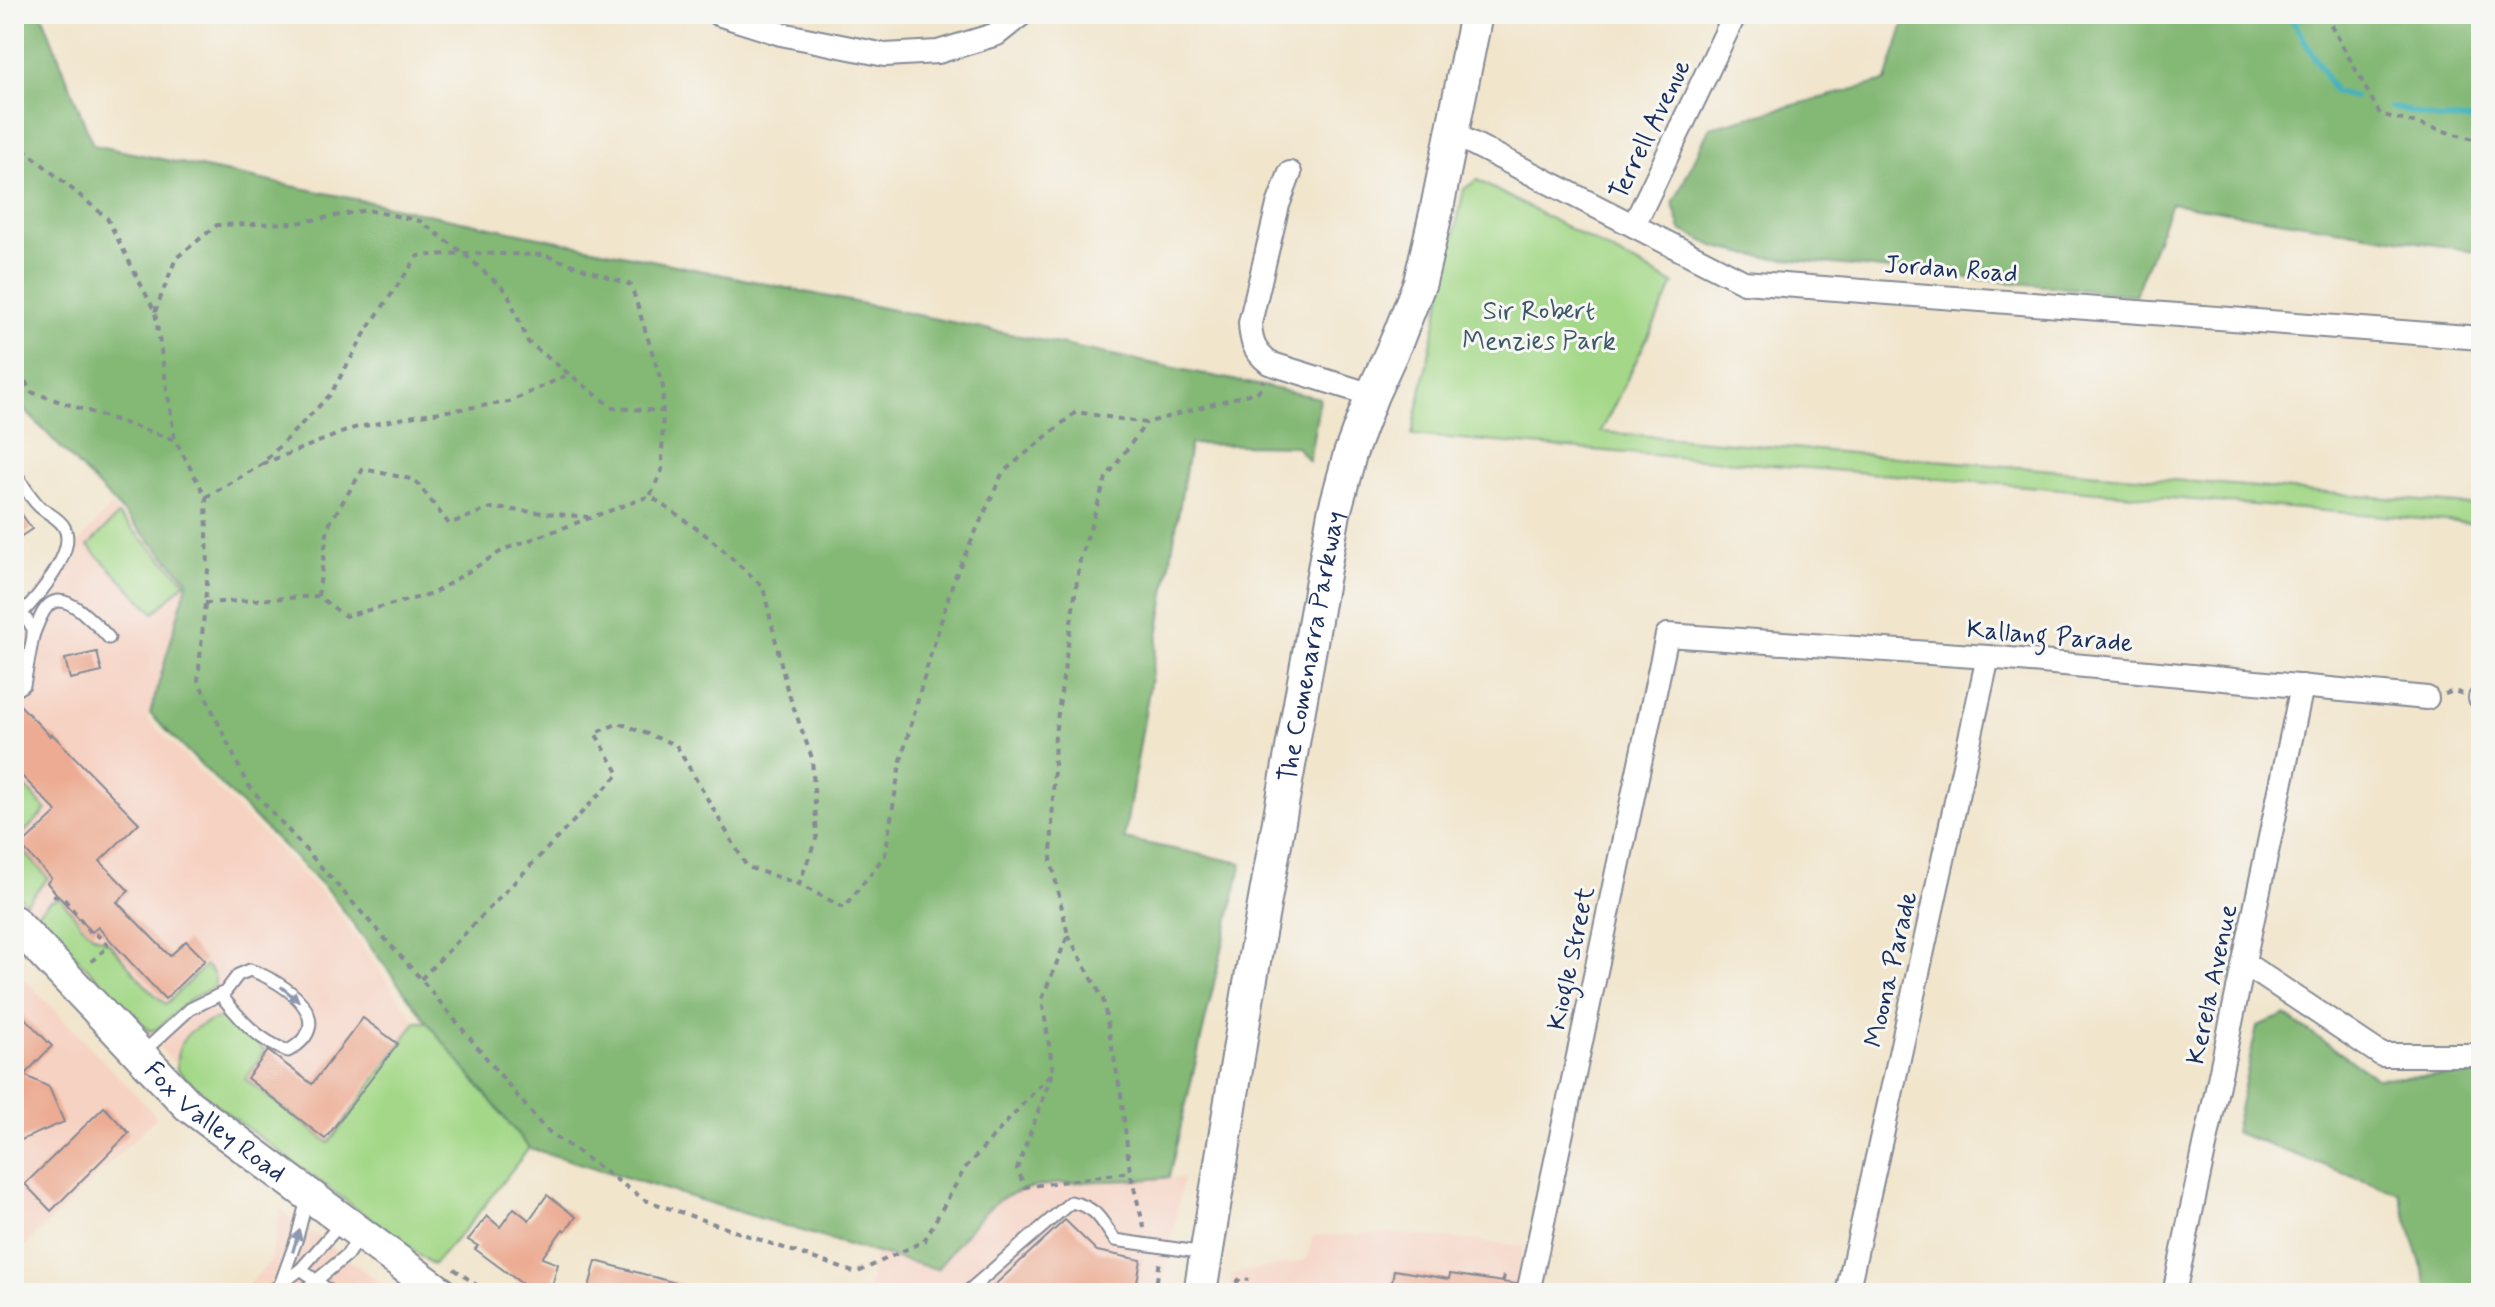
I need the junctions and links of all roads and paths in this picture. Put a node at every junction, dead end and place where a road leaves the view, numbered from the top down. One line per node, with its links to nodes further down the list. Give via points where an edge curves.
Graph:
1 (718, 14): 2 (street, via 781,34 885,55 938,52 997,34)
2 (1022, 14)
3 (1476, 14): 6 (main road, The Comenarra Parkway)
4 (1735, 14): 10 (street, Terrell Avenue)
5 (2325, 14): 8 (path, via 2380,114)
6 (1452, 133): 10 (street, Jordan Road); 17 (main road, The Comenarra Parkway, via 1420,282)
7 (14, 141): 12 (path, via 107,218)
8 (2481, 141)
9 (1290, 173): 15 (street, via 1250,323 1251,341)
10 (1634, 225): 13 (street, Jordan Road, via 1744,282)
11 (463, 253): 12 (path, via 420,221 367,210 297,223 217,225 176,258); 16 (path, via 507,292 528,342); 18 (path, via 544,255 631,285 663,387); 21 (path, via 418,256 330,395)
12 (155, 312): 20 (path)
13 (2481, 338)
14 (14, 360): 20 (path, via 31,392)
15 (1269, 363): 17 (street); 19 (path, via 1259,391)
16 (569, 374): 18 (path, via 613,408); 21 (path, via 509,402 354,428)
17 (1372, 395): 57 (main road, The Comenarra Parkway, via 1334,513 1248,995 1214,1215)
18 (663, 411): 23 (path, via 662,470)
19 (1146, 423): 37 (path, via 1076,412 1003,472 954,579 931,652 900,764 885,855 844,908); 40 (path, via 1106,478 1080,560 1053,781 1051,860)
20 (175, 440): 24 (path)
21 (261, 465): 24 (path)
22 (14, 471): 28 (lane, via 68,535 52,578)
23 (650, 496): 25 (path); 37 (path, via 710,538 763,587 787,689 812,758 817,836)
24 (206, 497): 27 (path)
25 (592, 517): 26 (path, via 505,549 432,594 345,616); 26 (path, via 491,508 449,524 415,480 363,469 328,526)
26 (318, 596): 27 (path)
27 (205, 603): 43 (path, via 198,680 247,784)
28 (18, 609): 30 (lane)
29 (1667, 635): 32 (street, Kallang Parade); 66 (street, Kiogle Street)
30 (33, 636): 31 (lane, via 49,603 58,600 69,602); 34 (lane, via 24,685)
31 (109, 638)
32 (1988, 657): 33 (street, Kallang Parade); 67 (street, Moona Parade)
33 (2302, 686): 35 (street, Kallang Parade); 41 (street, Kerela Avenue)
34 (14, 691)
35 (2427, 698): 36 (path, via 2454,691)
36 (2481, 698)
37 (799, 884): 43 (path, via 747,867 676,745 619,723 595,733 619,774)
38 (53, 895): 42 (path, via 65,900 109,946)
39 (14, 922): 45 (main road, Fox Valley Road)
40 (1068, 935): 47 (path, via 1042,999); 48 (path, via 1103,999)
41 (2244, 963): 46 (street, via 2382,1055); 68 (street, Kerela Avenue)
42 (88, 964)
43 (421, 979): 47 (path, via 544,1128 645,1200 856,1273 924,1241 965,1168)
44 (224, 992): 44 (lane, one-way to 44, via 250,970 267,976 309,1012 310,1031 288,1051 274,1047 244,1025); 45 (lane, via 190,1009)
45 (140, 1055): 49 (main road, Fox Valley Road, via 188,1105)
46 (2481, 1055)
47 (1053, 1071): 48 (path, via 1017,1169 1025,1187)
48 (1130, 1172): 51 (path, via 1145,1228)
49 (308, 1194): 50 (main road, Fox Valley Road); 58 (lane, one-way to 49, via 297,1238)
50 (352, 1227): 53 (lane, via 328,1241); 55 (lane, via 347,1255); 61 (main road, Fox Valley Road)
51 (1142, 1244): 52 (lane); 62 (lane, via 1115,1240 1089,1206 1071,1202)
52 (1163, 1246): 57 (lane); 63 (path)
53 (301, 1269): 55 (lane); 58 (lane)
54 (1505, 1271): 65 (path)
55 (316, 1280): 59 (lane); 60 (lane)
56 (1249, 1280): 57 (path)
57 (1216, 1281): 64 (path)
58 (274, 1290)
59 (301, 1293)
60 (332, 1293)
61 (441, 1293)
62 (966, 1293)
63 (1155, 1293)
64 (1231, 1293)
65 (1500, 1293)
66 (1528, 1293)
67 (1847, 1293)
68 (2174, 1293)

